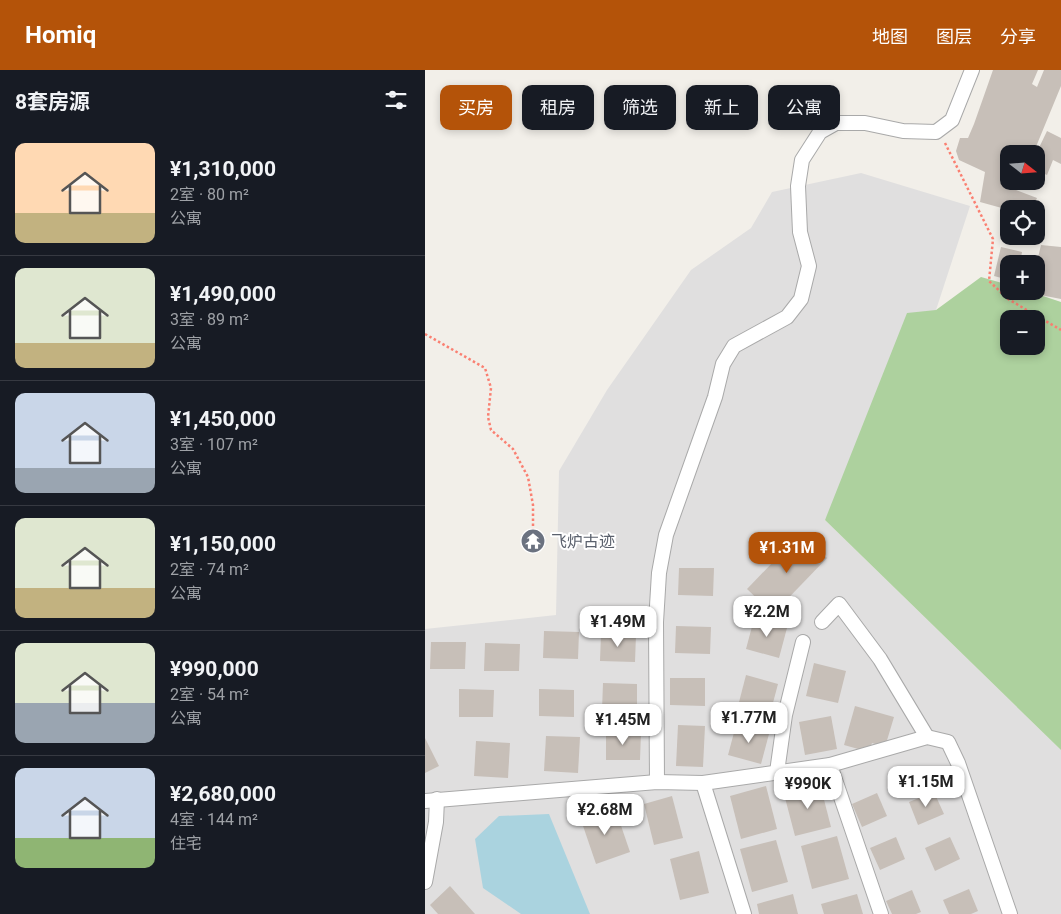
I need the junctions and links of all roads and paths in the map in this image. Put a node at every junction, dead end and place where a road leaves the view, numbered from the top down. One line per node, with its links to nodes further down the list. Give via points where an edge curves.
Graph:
1 (972, 70): 2 (street, via 952,120)
2 (939, 130): 3 (path, via 993,239 989,281 1008,299); 11 (street, via 903,131 865,123 836,123 820,132 802,160 798,186 800,232 809,266 801,299 787,317 734,346 723,364 715,397 666,535 659,573 656,622)
3 (1061, 330)
4 (425, 334): 5 (path, via 485,368 491,388 488,417 491,430 513,449 528,477 533,504)
5 (533, 541)
6 (822, 622): 8 (street, via 839,604 880,659)
7 (803, 642): 10 (street, via 785,715)
8 (927, 737): 9 (street); 17 (street, via 947,742 958,763)
9 (830, 765): 10 (street); 16 (street)
10 (777, 772): 12 (street)
11 (657, 782): 12 (street); 13 (street)
12 (703, 783): 15 (street)
13 (431, 800): 14 (street, via 436,822)
14 (425, 882)
15 (744, 914)
16 (881, 914)
17 (1010, 914)

